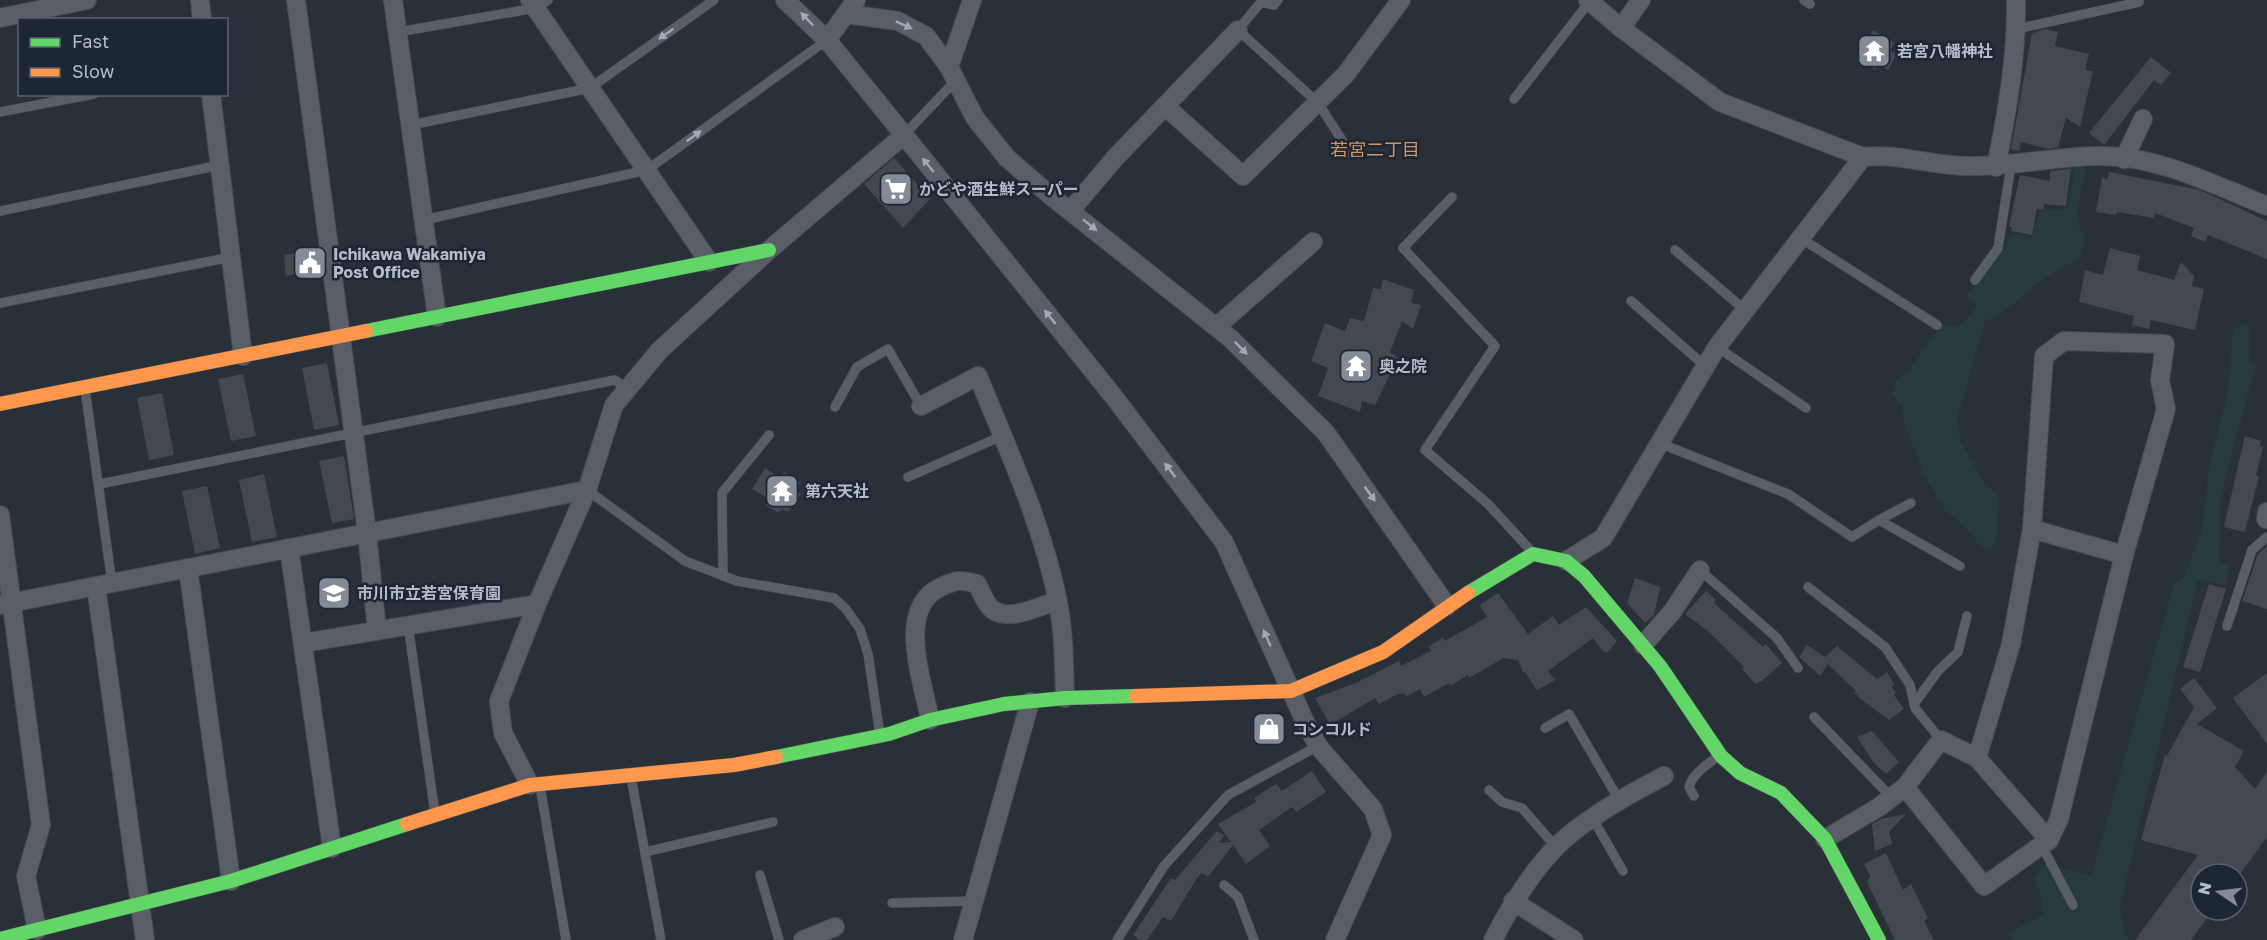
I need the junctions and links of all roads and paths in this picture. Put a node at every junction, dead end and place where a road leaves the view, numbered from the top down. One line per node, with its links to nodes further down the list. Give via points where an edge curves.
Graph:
1 (87, 0): 16 (street)
2 (200, 0): 17 (street)
3 (296, 0): 58 (street)
4 (393, 0): 21 (street)
5 (714, 0): 24 (lane, one-way to 24)
6 (785, 0): 22 (street, one-way to 6)
7 (972, 0): 23 (street)
8 (1278, 0): 20 (lane, via 1274,5 1261,2)
9 (1401, 0): 28 (street, via 1346,74)
10 (1641, 0): 18 (street)
11 (2016, 0): 19 (street)
12 (1589, 1): 18 (street); 27 (lane)
13 (2139, 2): 19 (lane)
14 (538, 3): 21 (lane); 24 (street)
15 (851, 7): 22 (street); 23 (street, one-way to 23, via 898,21 926,36)
16 (0, 18)
17 (202, 18)
18 (1621, 28): 35 (street, via 1720,102)
19 (2017, 29): 38 (street)
20 (1238, 30): 28 (lane); 29 (street)
21 (398, 32): 32 (street)
22 (827, 40): 33 (street); 39 (lane, one-way to 22)
23 (952, 74): 33 (lane); 42 (street, via 975,118 1007,158)
24 (591, 88): 32 (lane); 39 (street)
25 (84, 96): 30 (lane)
26 (211, 96): 37 (street)
27 (1514, 99)
28 (1318, 104): 29 (street, via 1243,176); 34 (lane)
29 (1165, 106): 42 (street)
30 (0, 112)
31 (2143, 119): 36 (street)
32 (411, 125): 44 (street)
33 (904, 135): 47 (street); 102 (street, one-way to 33, via 1224,542 1114,397)
34 (1351, 154)
35 (1863, 157): 38 (street, via 1878,155 1954,166); 45 (street)
36 (2124, 159): 38 (street, via 2100,156); 41 (street, via 2175,169)
37 (220, 165): 43 (lane); 49 (street)
38 (2003, 166): 51 (lane, via 1998,248)
39 (647, 170): 44 (lane); 50 (street)
40 (1452, 197): 82 (lane, via 1403,248 1495,346 1425,450 1488,504)
41 (2267, 206)
42 (1071, 210): 57 (street, one-way to 57)
43 (0, 211)
44 (424, 220): 55 (street)
45 (1802, 239): 54 (street); 56 (lane)
46 (1313, 242): 57 (street)
47 (769, 250): 50 (street); 63 (street, via 660,350)
48 (1675, 250): 54 (lane)
49 (231, 257): 53 (lane); 60 (street)
50 (709, 262): 55 (street)
51 (1975, 280)
52 (1631, 302): 61 (lane)
53 (0, 303)
54 (1746, 311): 59 (street)
55 (437, 317): 58 (street)
56 (1937, 325)
57 (1216, 327): 94 (street, one-way to 94, via 1326,433)
58 (340, 336): 60 (street); 68 (street)
59 (1718, 347): 61 (street); 67 (lane)
60 (243, 356): 62 (street)
61 (1705, 366): 71 (street)
62 (85, 387): 64 (street); 73 (lane)
63 (626, 388): 68 (lane, via 615,380); 74 (street, via 614,405)
64 (0, 404)
65 (921, 406): 66 (lane, via 888,349 857,367); 70 (street, via 978,376)
66 (835, 407)
67 (1806, 408)
68 (354, 434): 73 (lane); 79 (street)
69 (769, 435): 88 (lane, via 722,493)
70 (1002, 436): 72 (lane); 91 (street, via 1033,511)
71 (1659, 443): 77 (lane, via 1788,494 1852,537); 84 (street, via 1604,538)
72 (908, 477)
73 (100, 484): 89 (lane)
74 (587, 490): 79 (street); 88 (lane, via 685,561); 93 (street)
75 (1911, 503): 77 (lane)
76 (0, 515): 92 (street)
77 (1879, 520): 85 (lane)
78 (2031, 529): 83 (street); 83 (street, via 2044,356 2064,341 2165,344 2160,380 2166,409); 113 (street, via 2011,644)
79 (367, 533): 81 (street); 98 (street)
80 (2267, 537): 97 (lane, via 2252,550)
81 (289, 548): 86 (street); 99 (street)
82 (1533, 554): 84 (street); 94 (street)
83 (2124, 555): 125 (street, via 2059,819)
84 (1566, 561): 100 (street, via 1584,576)
85 (1960, 566)
86 (188, 568): 89 (street); 131 (street)
87 (1700, 570): 100 (street, via 1672,612); 101 (lane, via 1777,638)
88 (723, 576): 109 (lane, via 834,598 846,609 860,629 868,654)
89 (104, 584): 92 (street); 137 (street)
90 (1808, 587): 105 (lane, via 1885,647 1910,685)
91 (1058, 601): 103 (street); 107 (street, via 1007,615 997,613 977,584 968,581 956,580 930,592 915,616 914,633)
92 (6, 604): 139 (street, via 41,825 26,876)
93 (537, 604): 96 (street); 116 (street, via 499,701 503,734)
94 (1447, 606): 102 (street, via 1383,652)
95 (1967, 616): 105 (lane, via 1958,652)
96 (408, 625): 98 (street); 121 (lane)
97 (2227, 626)
98 (377, 631): 99 (street)
99 (303, 643): 127 (street)
100 (1643, 645): 112 (street)
101 (1798, 668)
102 (1291, 692): 103 (street); 111 (street)
103 (1065, 698): 104 (street)
104 (1030, 702): 107 (street); 133 (street)
105 (1914, 704): 110 (lane)
106 (1814, 717): 118 (lane)
107 (930, 720): 109 (street)
108 (1545, 728): 120 (lane, via 1569,714)
109 (880, 736): 114 (street, via 734,765)
110 (1941, 740): 113 (street); 118 (street)
111 (1318, 746): 147 (lane, via 1228,795 1164,866); 149 (street, via 1373,809 1382,835)
112 (1719, 754): 119 (lane, via 1690,783); 124 (street, via 1740,773 1781,793)
113 (1977, 758): 125 (street)
114 (630, 776): 116 (street); 128 (lane)
115 (1664, 776): 120 (street)
116 (535, 785): 121 (street); 142 (lane)
117 (1489, 790): 126 (lane, via 1502,802 1522,808)
118 (1898, 792): 124 (street); 125 (street, via 1983,886)
119 (1694, 796)
120 (1619, 800): 122 (street)
121 (435, 815): 127 (street)
122 (1593, 819): 126 (street); 129 (lane)
123 (773, 822): 128 (lane)
124 (1825, 839): 152 (street)
125 (2045, 843): 136 (lane)
126 (1556, 847): 134 (street)
127 (332, 848): 131 (street)
128 (645, 852): 143 (lane)
129 (1623, 871)
130 (760, 875): 144 (lane)
131 (231, 881): 137 (street)
132 (1224, 885): 148 (lane, via 1238,897)
133 (974, 901): 135 (lane); 146 (street)
134 (1513, 901): 150 (street); 151 (street)
135 (892, 903)
136 (2073, 905)
137 (139, 906): 139 (street); 141 (street)
138 (836, 927): 145 (street)
139 (37, 930): 140 (street)
140 (0, 939)
141 (145, 940)
142 (567, 940)
143 (661, 940)
144 (779, 940)
145 (803, 940)
146 (963, 940)
147 (1117, 940)
148 (1254, 940)
149 (1335, 940)
150 (1493, 940)
151 (1574, 940)
152 (1879, 940)

